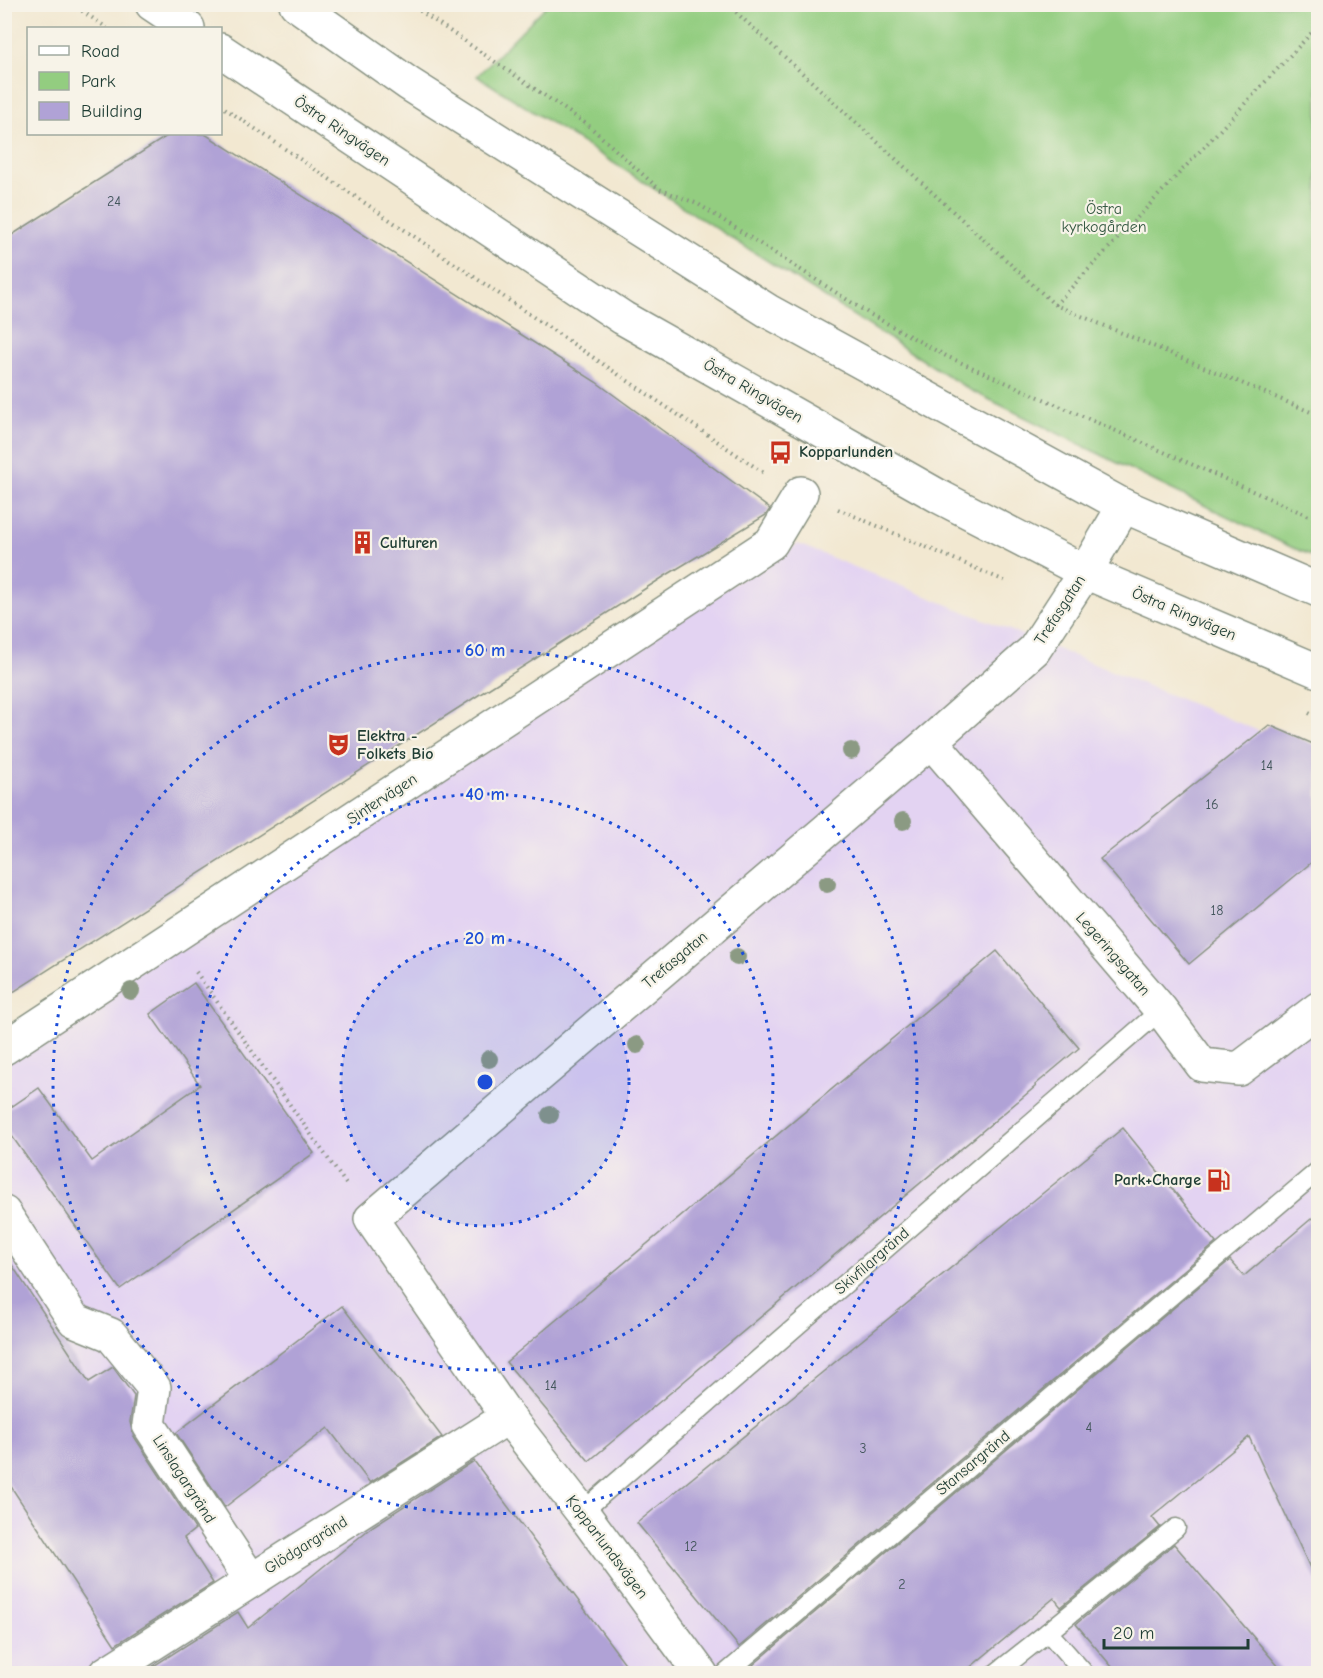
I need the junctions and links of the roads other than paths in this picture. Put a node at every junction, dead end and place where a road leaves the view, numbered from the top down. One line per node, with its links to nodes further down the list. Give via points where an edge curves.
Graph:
1 (152, 4): 3 (street)
2 (296, 4): 6 (street, via 409,84 768,311)
3 (186, 27)
4 (222, 51): 7 (street, Östra Ringvägen, via 623,318 940,497)
5 (801, 493): 13 (street, Sintervägen, via 771,543)
6 (1124, 506): 7 (street, Trefasgatan); 8 (street)
7 (1085, 572): 9 (street, Östra Ringvägen); 10 (street, Trefasgatan, via 1034,650)
8 (1318, 590)
9 (1318, 671)
10 (931, 741): 12 (street, Legeringsgatan); 16 (street, Trefasgatan, via 371,1219)
11 (1318, 1009): 12 (street, Legeringsgatan, via 1239,1069 1202,1065)
12 (1161, 1010): 17 (lane, Skivfilargränd)
13 (4, 1048)
14 (1318, 1172): 23 (lane, Stansargränd)
15 (4, 1213): 19 (street, Linslagargränd, via 74,1320 111,1335 154,1388 149,1425)
16 (510, 1419): 17 (street, Kopparlundsvägen); 19 (street, Glödgargränd)
17 (582, 1512): 22 (street, Kopparlundsvägen)
18 (1176, 1528): 20 (lane)
19 (251, 1580): 21 (street, Glödgargränd)
20 (1048, 1632): 24 (lane); 25 (lane)
21 (105, 1674)
22 (701, 1674)
23 (725, 1674)
24 (994, 1674)
25 (1084, 1674)

